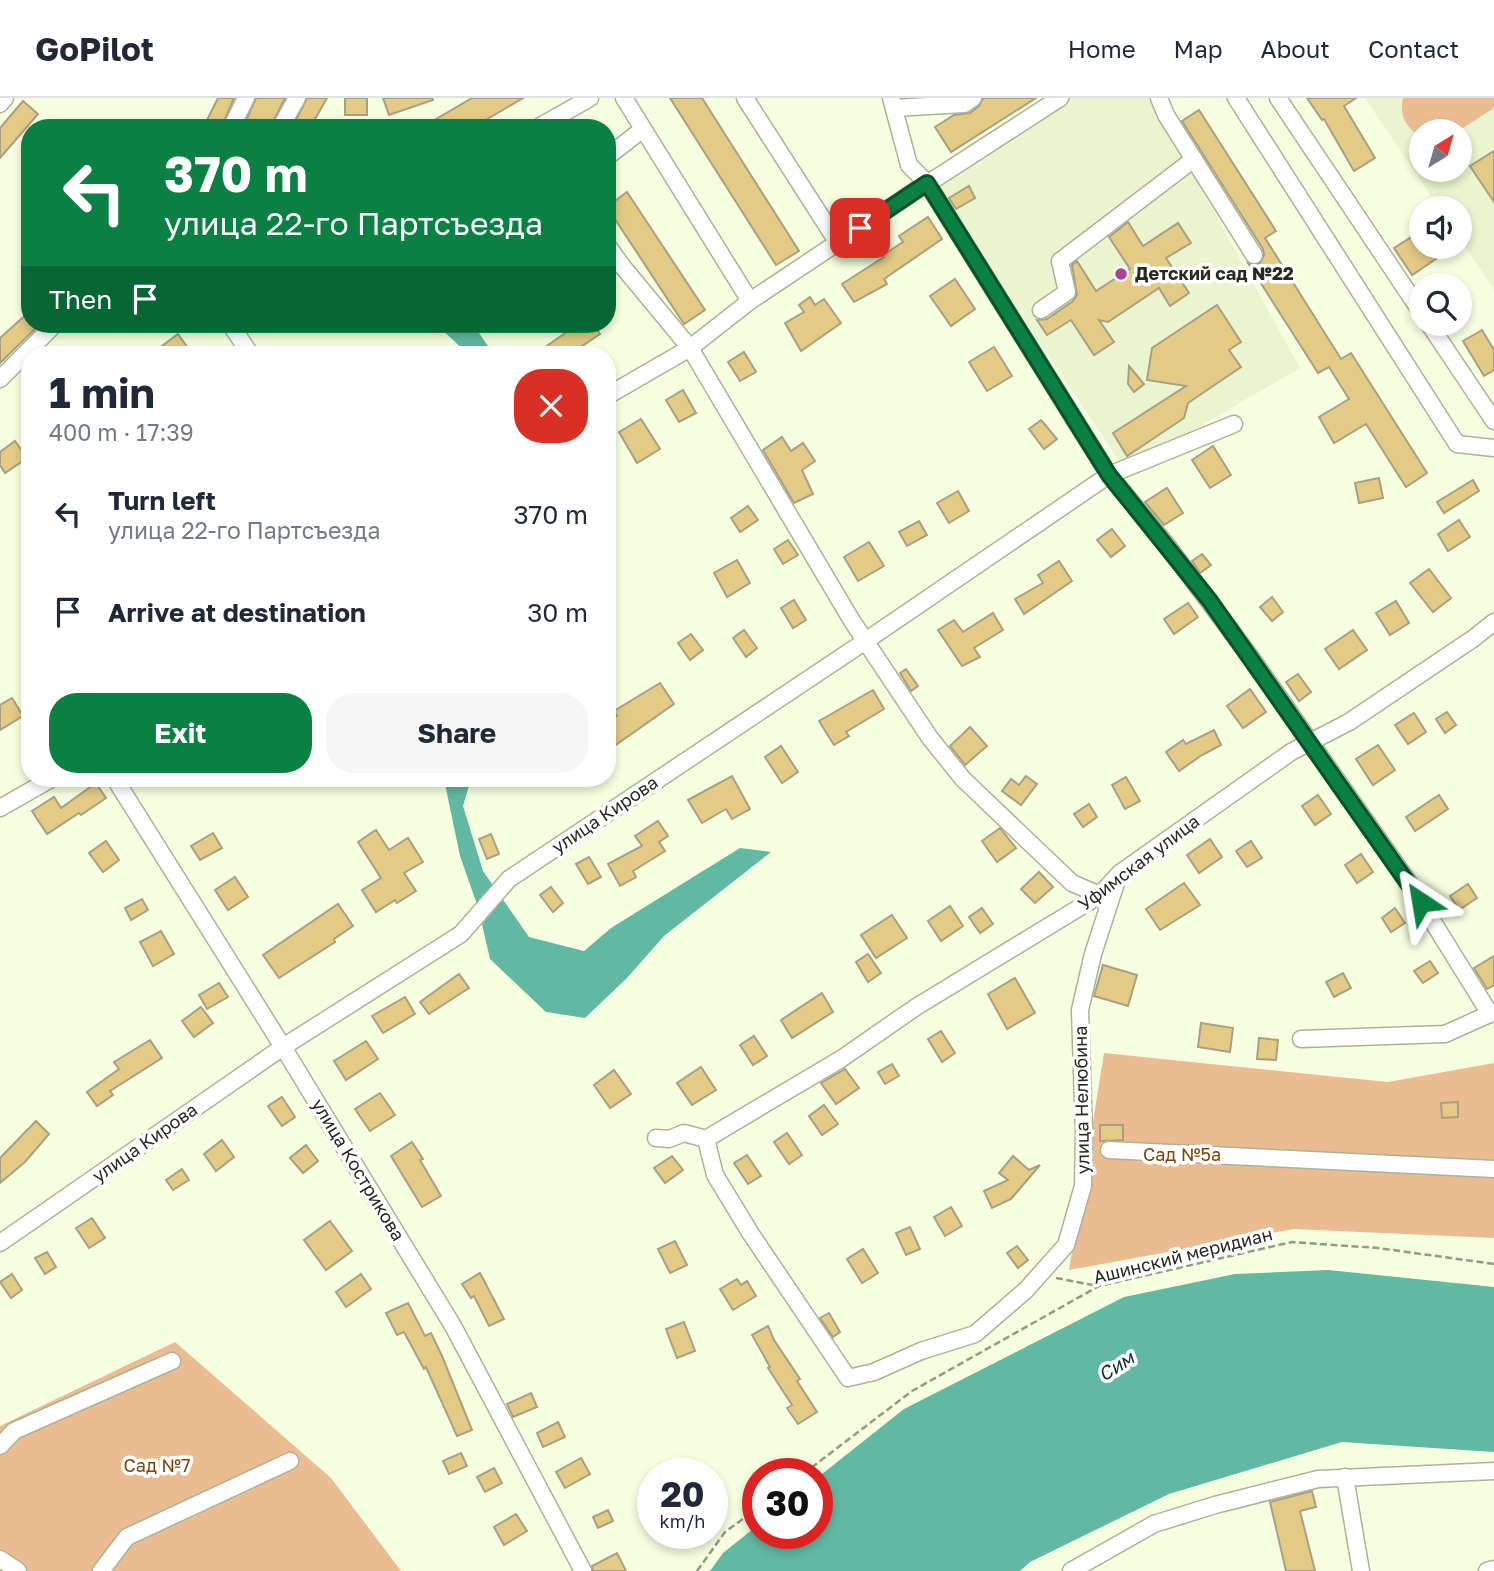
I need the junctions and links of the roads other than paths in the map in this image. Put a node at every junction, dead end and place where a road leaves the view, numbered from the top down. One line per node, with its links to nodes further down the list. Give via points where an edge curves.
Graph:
1 (5, 98): 13 (street)
2 (246, 98): 14 (street)
3 (297, 98): 15 (street)
4 (590, 98): 16 (street)
5 (624, 98): 17 (street)
6 (745, 98): 21 (street)
7 (973, 98): 12 (street, via 964,103)
8 (1060, 98): 20 (street)
9 (1160, 98): 19 (street)
10 (1236, 98): 36 (street, via 1457,444)
11 (1278, 98): 24 (street)
12 (892, 103): 20 (street, via 909,165)
13 (0, 104)
14 (235, 119)
15 (285, 119)
16 (553, 119)
17 (643, 129): 18 (street); 25 (street)
18 (616, 150)
19 (1194, 159): 22 (street); 26 (street, via 1060,261 1067,292)
20 (925, 184): 21 (street); 37 (street)
21 (838, 243): 25 (street)
22 (1254, 255)
23 (616, 257): 30 (street)
24 (1409, 294)
25 (750, 301): 30 (street)
26 (1041, 310)
27 (46, 333): 29 (street)
28 (1437, 336): 34 (street)
29 (33, 346)
30 (690, 348): 33 (street); 39 (street)
31 (21, 358): 32 (street)
32 (0, 379)
33 (616, 391)
34 (1494, 421)
35 (1234, 424): 37 (street, улица Кирова)
36 (1494, 448)
37 (1109, 475): 39 (street, улица Кирова); 40 (street, via 1210,601)
38 (1494, 622): 40 (street, Уфимская улица, via 1349,722)
39 (867, 640): 45 (street, via 880,666 963,779 1072,883); 48 (street, улица Кирова, via 509,879 461,933)
40 (1309, 742): 44 (street, Уфимская улица); 46 (street, via 1407,880)
41 (37, 787): 43 (street)
42 (120, 787): 48 (street, улица Кострикова)
43 (0, 808)
44 (1119, 873): 45 (street, Уфимская улица); 50 (street, улица Нелюбина, via 1080,1010 1083,1186 1066,1245 1026,1290 975,1334 848,1378 715,1175)
45 (1100, 895): 50 (street, Уфимская улица)
46 (1492, 1013): 47 (street, via 1446,1034)
47 (1301, 1039)
48 (283, 1047): 53 (street, улица Кирова); 63 (street, улица Кострикова, via 458,1336)
49 (656, 1138): 50 (street, via 684,1133)
50 (706, 1139)
51 (1109, 1150): 52 (street)
52 (1494, 1169)
53 (0, 1243)
54 (172, 1361): 55 (street, via 15,1431)
55 (0, 1446)
56 (290, 1461): 62 (street, via 127,1537)
57 (1494, 1471): 58 (street)
58 (1345, 1478): 64 (street, via 1318,1479 1154,1524); 65 (street)
59 (0, 1559): 61 (street)
60 (1494, 1569): 66 (street)
61 (18, 1571)
62 (101, 1571)
63 (583, 1571)
64 (1072, 1571)
65 (1361, 1571)
66 (1487, 1571)

